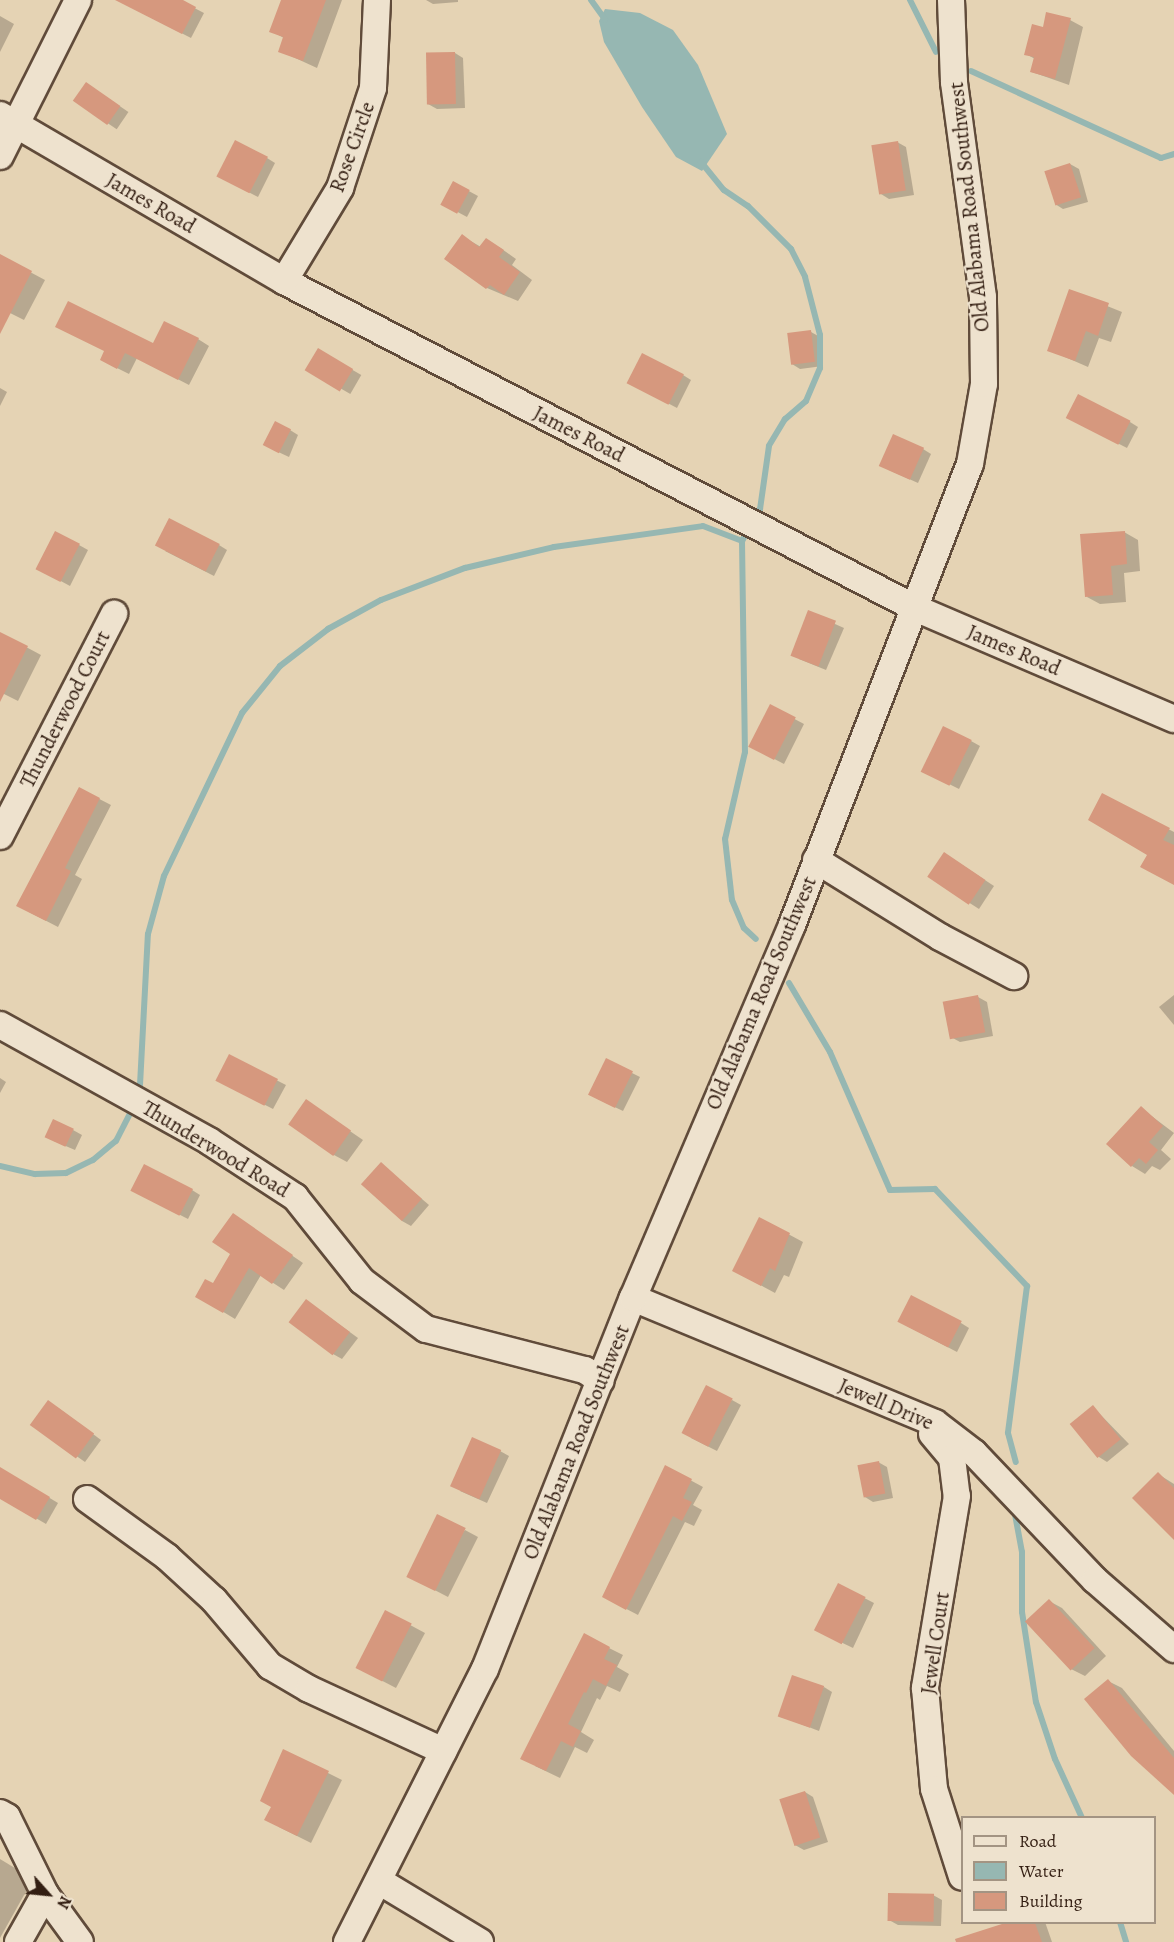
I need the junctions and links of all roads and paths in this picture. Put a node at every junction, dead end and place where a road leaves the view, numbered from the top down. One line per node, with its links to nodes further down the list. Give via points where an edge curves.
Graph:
1 (78, 0): 4 (street)
2 (377, 0): 6 (street, Rose Circle, via 373,88 340,188)
3 (951, 0): 7 (street, Old Alabama Road Southwest, via 954,82 983,297 984,384 970,464)
4 (8, 119): 5 (street); 6 (street, James Road)
5 (0, 156)
6 (284, 281): 7 (street, James Road)
7 (915, 608): 9 (street, James Road); 11 (street, Old Alabama Road Southwest)
8 (114, 614): 10 (street, Thunderwood Court)
9 (1174, 718)
10 (0, 836)
11 (816, 860): 12 (street, via 940,937); 14 (street, Old Alabama Road Southwest)
12 (1014, 976)
13 (0, 1025): 15 (street, Thunderwood Road, via 209,1141 295,1197 362,1281 426,1329 585,1370)
14 (633, 1298): 15 (street, Old Alabama Road Southwest); 16 (street, Jewell Drive)
15 (601, 1381): 19 (street, Old Alabama Road Southwest, via 484,1669)
16 (919, 1418): 18 (street, Jewell Drive, via 935,1423 974,1454 1095,1580); 21 (street, Jewell Court, via 952,1458 957,1496 925,1688 934,1789)
17 (87, 1499): 19 (street, via 167,1557 214,1600 270,1666 309,1689)
18 (1174, 1649)
19 (443, 1751): 22 (street, Old Alabama Road Southwest)
20 (0, 1813): 23 (street, via 7,1817)
21 (961, 1871)
22 (379, 1881): 26 (street, Old Alabama Road Southwest); 27 (street)
23 (45, 1894): 24 (street); 25 (street)
24 (72, 1939)
25 (18, 1942)
26 (347, 1942)
27 (480, 1942)

